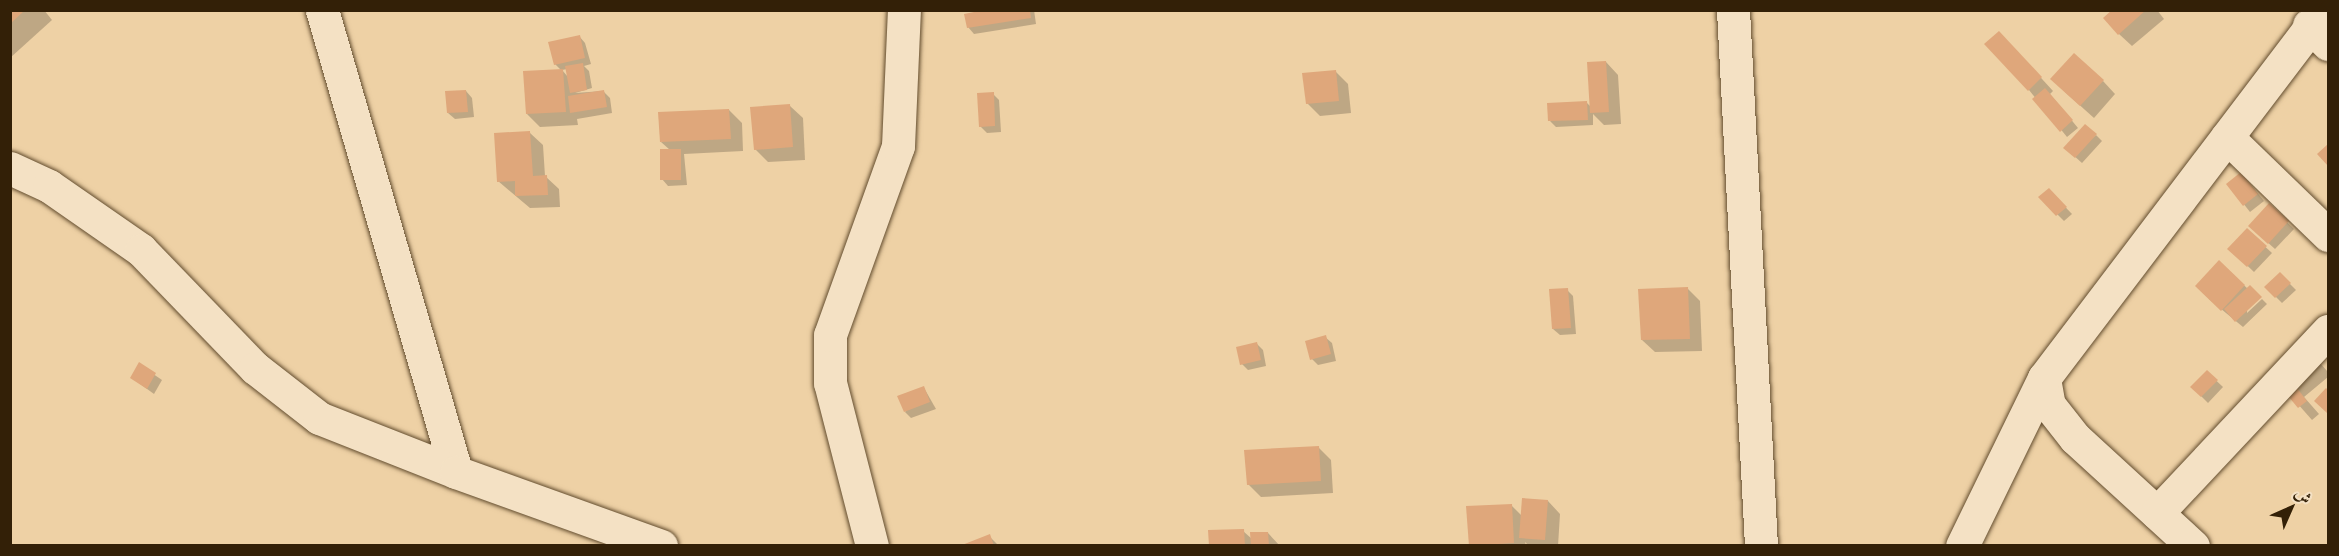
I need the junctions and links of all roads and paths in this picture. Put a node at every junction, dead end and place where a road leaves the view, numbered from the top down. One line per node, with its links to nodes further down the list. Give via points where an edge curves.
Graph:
1 (322, 10): 11 (street)
2 (904, 10): 14 (street, via 898,146 830,335 830,383)
3 (1707, 10): 4 (street)
4 (1733, 23): 15 (street)
5 (2320, 27): 6 (street)
6 (2227, 137): 8 (street); 10 (street)
7 (10, 168): 11 (street, via 49,186 141,250 255,368 319,418)
8 (2328, 235)
9 (2328, 331): 12 (street)
10 (2044, 378): 12 (street, via 2049,405 2075,438); 16 (street)
11 (456, 472): 13 (street)
12 (2157, 513): 17 (street)
13 (662, 546)
14 (872, 546)
15 (1761, 546)
16 (1962, 546)
17 (2193, 546)

